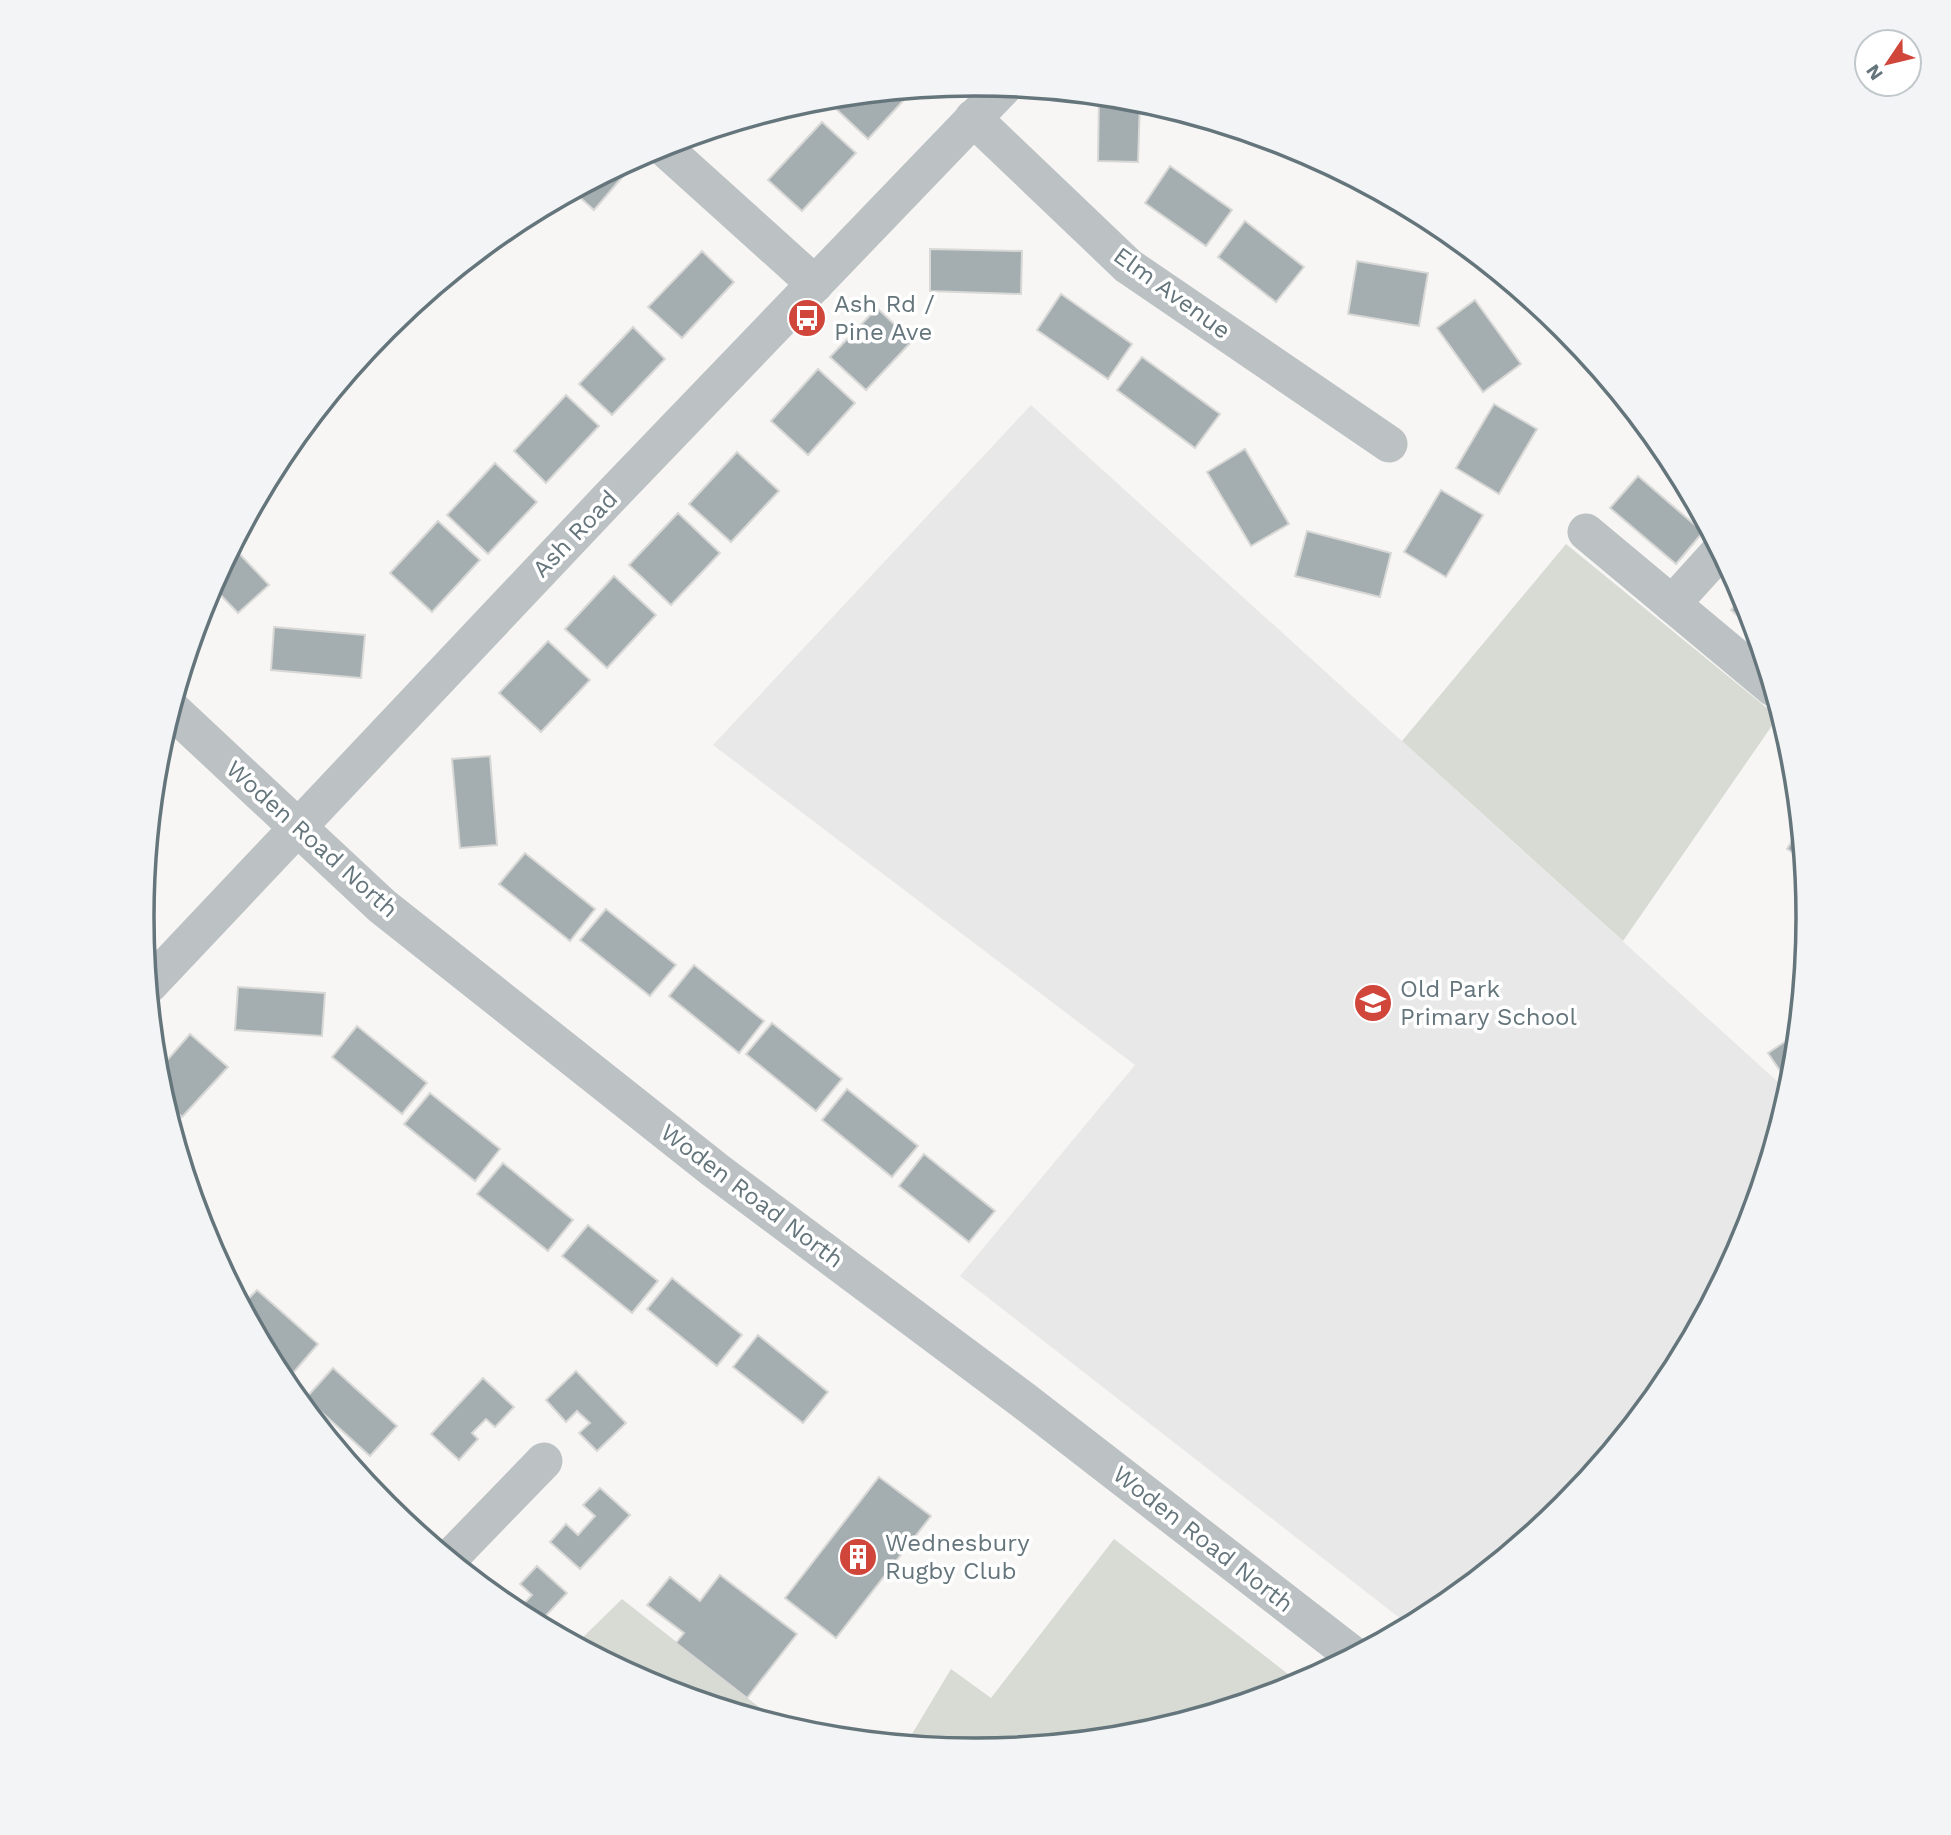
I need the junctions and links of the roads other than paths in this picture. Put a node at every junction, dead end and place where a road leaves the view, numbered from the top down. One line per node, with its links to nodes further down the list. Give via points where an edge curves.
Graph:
1 (994, 97): 2 (street, Ash Road)
2 (973, 118): 4 (street, Ash Road); 5 (street, Elm Avenue, via 1128,265)
3 (672, 155): 4 (street)
4 (815, 284): 11 (street, Ash Road)
5 (1390, 444)
6 (1586, 532): 8 (street)
7 (1714, 558): 8 (street)
8 (1672, 604): 9 (street)
9 (1760, 677)
10 (179, 717): 11 (street, Woden Road North)
11 (298, 828): 12 (street, Ash Road); 15 (street, Woden Road North, via 382,906 715,1170)
12 (157, 977)
13 (544, 1461): 14 (street)
14 (455, 1552)
15 (1346, 1650)

